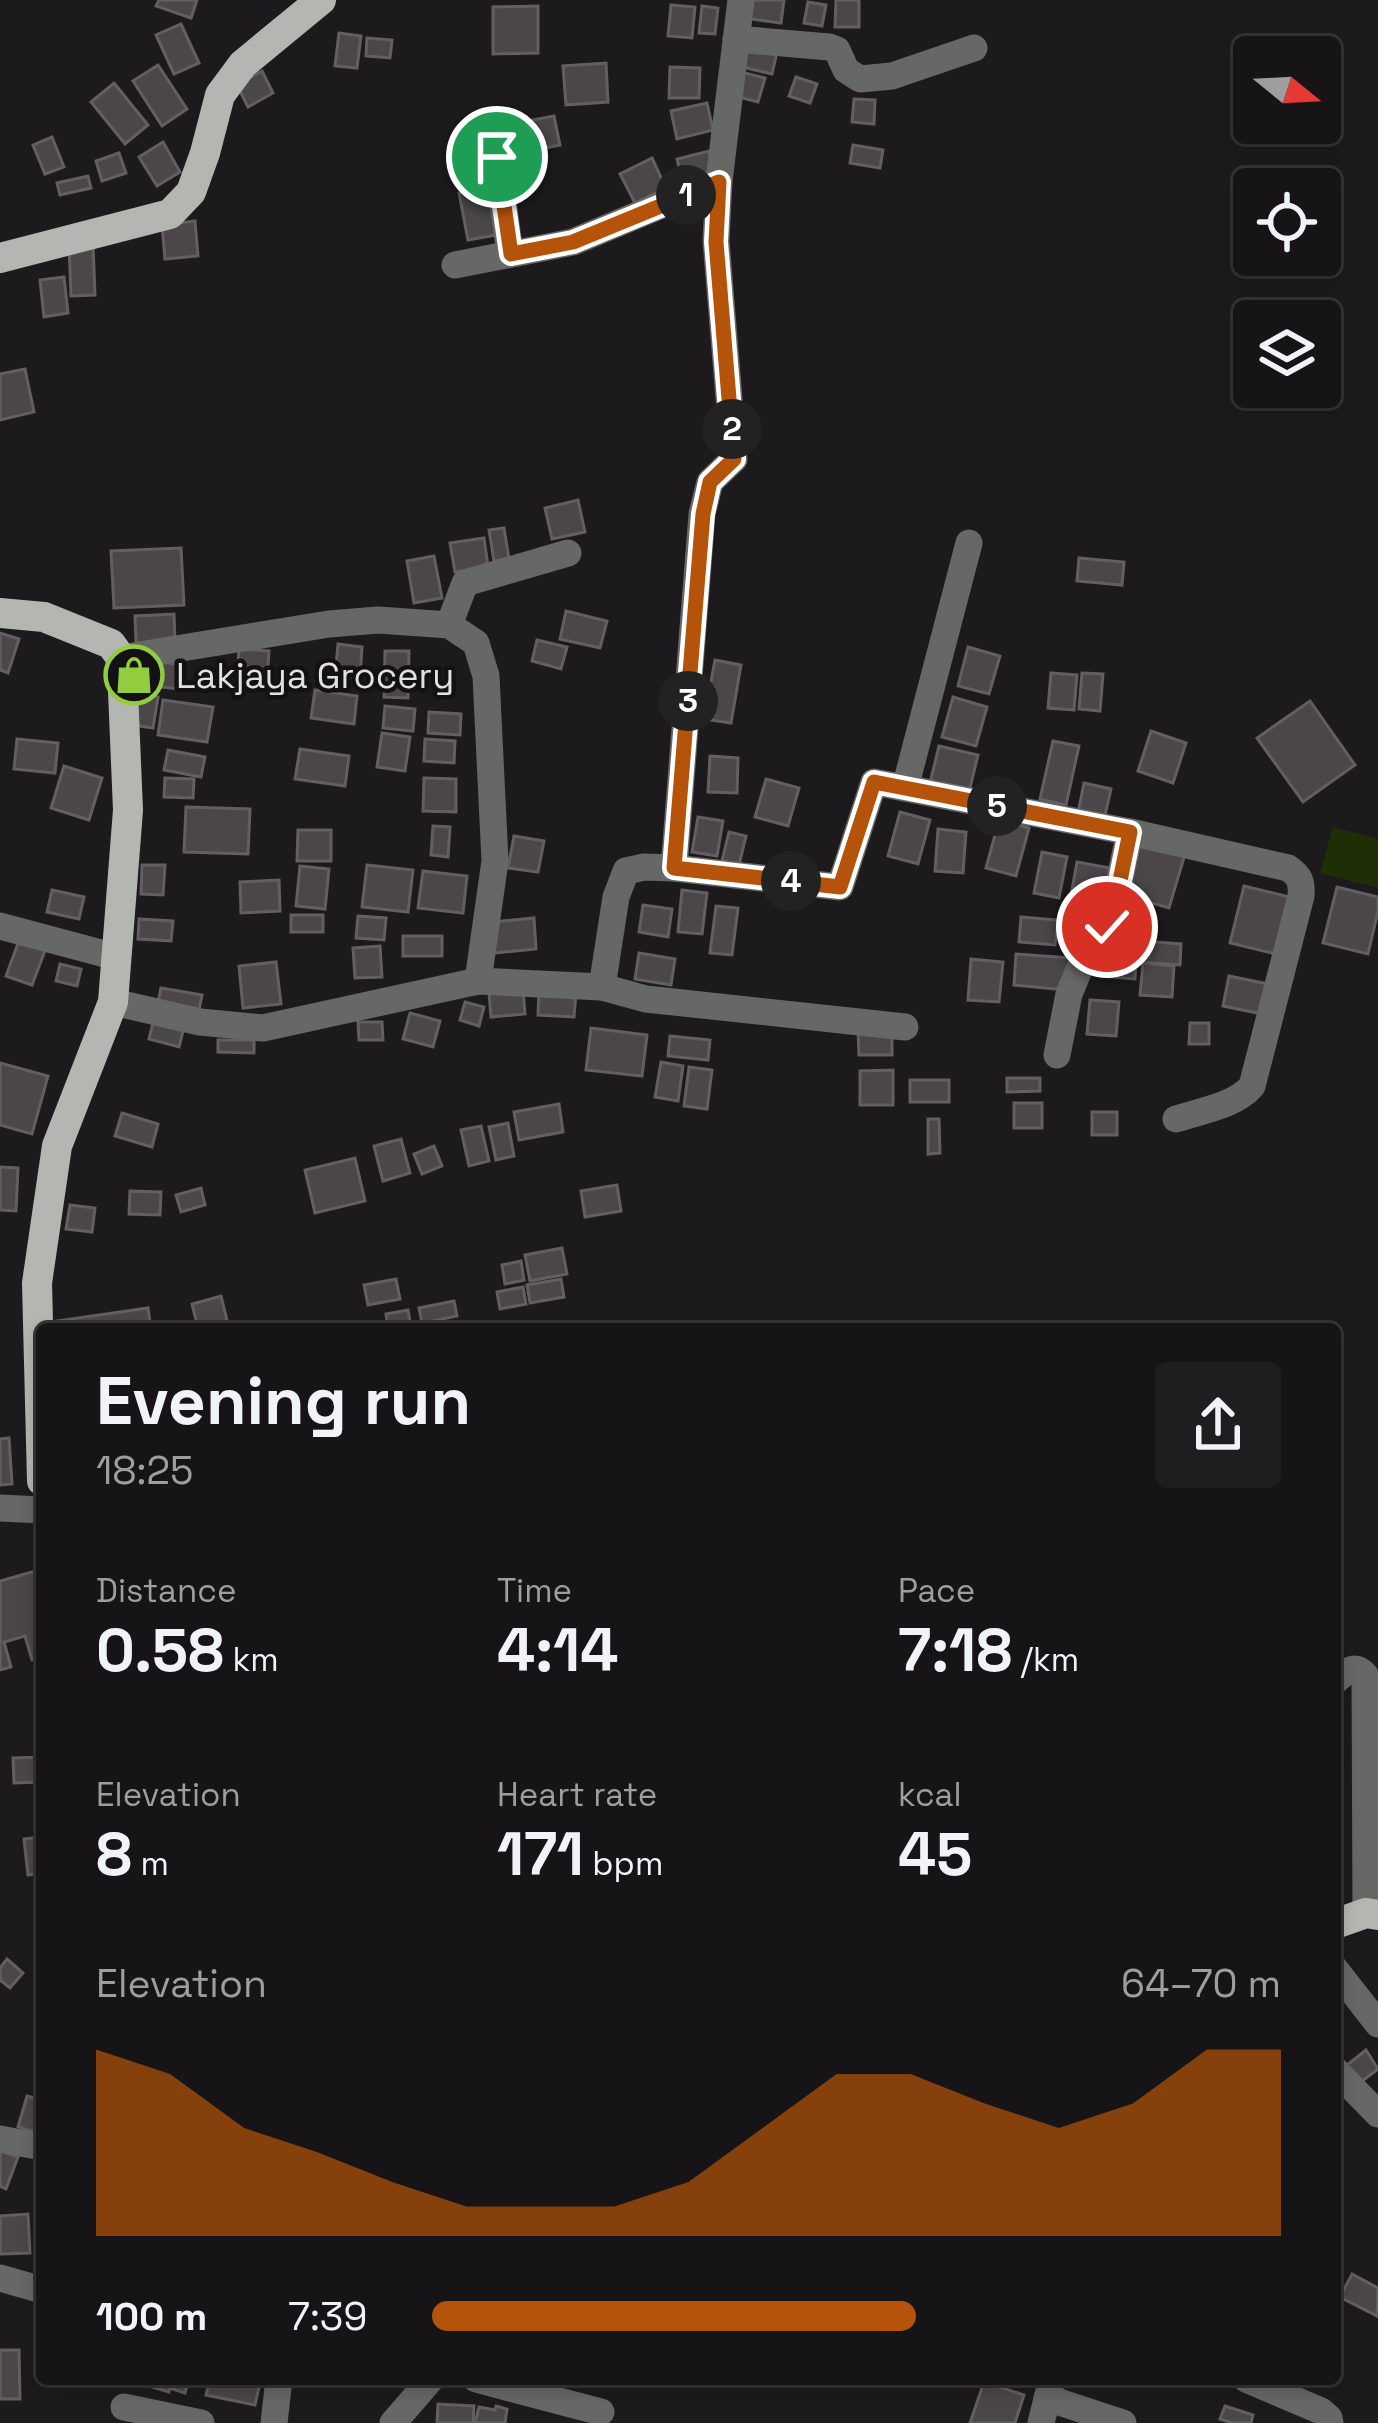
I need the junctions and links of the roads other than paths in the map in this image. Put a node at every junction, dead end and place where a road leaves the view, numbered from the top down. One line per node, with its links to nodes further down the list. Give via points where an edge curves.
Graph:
1 (320, 0): 8 (main road, via 243,64 220,95 190,192 170,214)
2 (741, 0): 3 (street)
3 (736, 39): 4 (street, via 829,47 860,80); 6 (street)
4 (974, 48)
5 (497, 157): 7 (street)
6 (719, 182): 7 (street, via 573,242); 17 (street, via 716,242 734,459 710,482 703,514)
7 (511, 254): 9 (street)
8 (0, 258)
9 (455, 265)
10 (970, 543): 15 (street)
11 (568, 553): 13 (street, via 465,583)
12 (0, 614): 14 (main road, via 44,617 111,644)
13 (449, 625): 14 (street, via 329,624); 20 (street, via 476,643 486,676 495,861)
14 (121, 658): 19 (main road, via 128,810)
15 (905, 788): 16 (street); 17 (street, via 874,782 840,887)
16 (1130, 832): 24 (street, via 1114,910 1069,994); 25 (street, via 1288,868 1302,883 1252,1086)
17 (674, 868): 21 (street, via 626,871)
18 (0, 926): 19 (street)
19 (116, 956): 22 (main road)
20 (478, 981): 21 (street); 22 (street, via 263,1028)
21 (602, 987): 23 (street, via 646,999)
22 (113, 1002): 26 (main road, via 57,1146)
23 (904, 1027)
24 (1057, 1055)
25 (1176, 1120)
26 (38, 1323)
27 (0, 1508): 28 (street)
28 (36, 1510)
29 (1341, 1676): 30 (street, via 1351,1669 1365,1675)
30 (1372, 1914): 31 (main road)
31 (1341, 1922)
32 (1341, 1977): 33 (street)
33 (1378, 2024)
34 (1341, 2075): 35 (street)
35 (1378, 2114)
36 (0, 2139): 37 (street)
37 (36, 2145)
38 (0, 2278): 39 (street)
39 (36, 2288)
40 (278, 2385): 48 (street)
41 (426, 2385): 49 (street)
42 (499, 2385): 46 (street)
43 (1260, 2385): 51 (street, via 1321,2411)
44 (1046, 2400): 50 (street)
45 (123, 2403): 47 (street)
46 (601, 2412)
47 (201, 2423)
48 (274, 2423)
49 (393, 2423)
50 (1123, 2423)
51 (1330, 2423)

